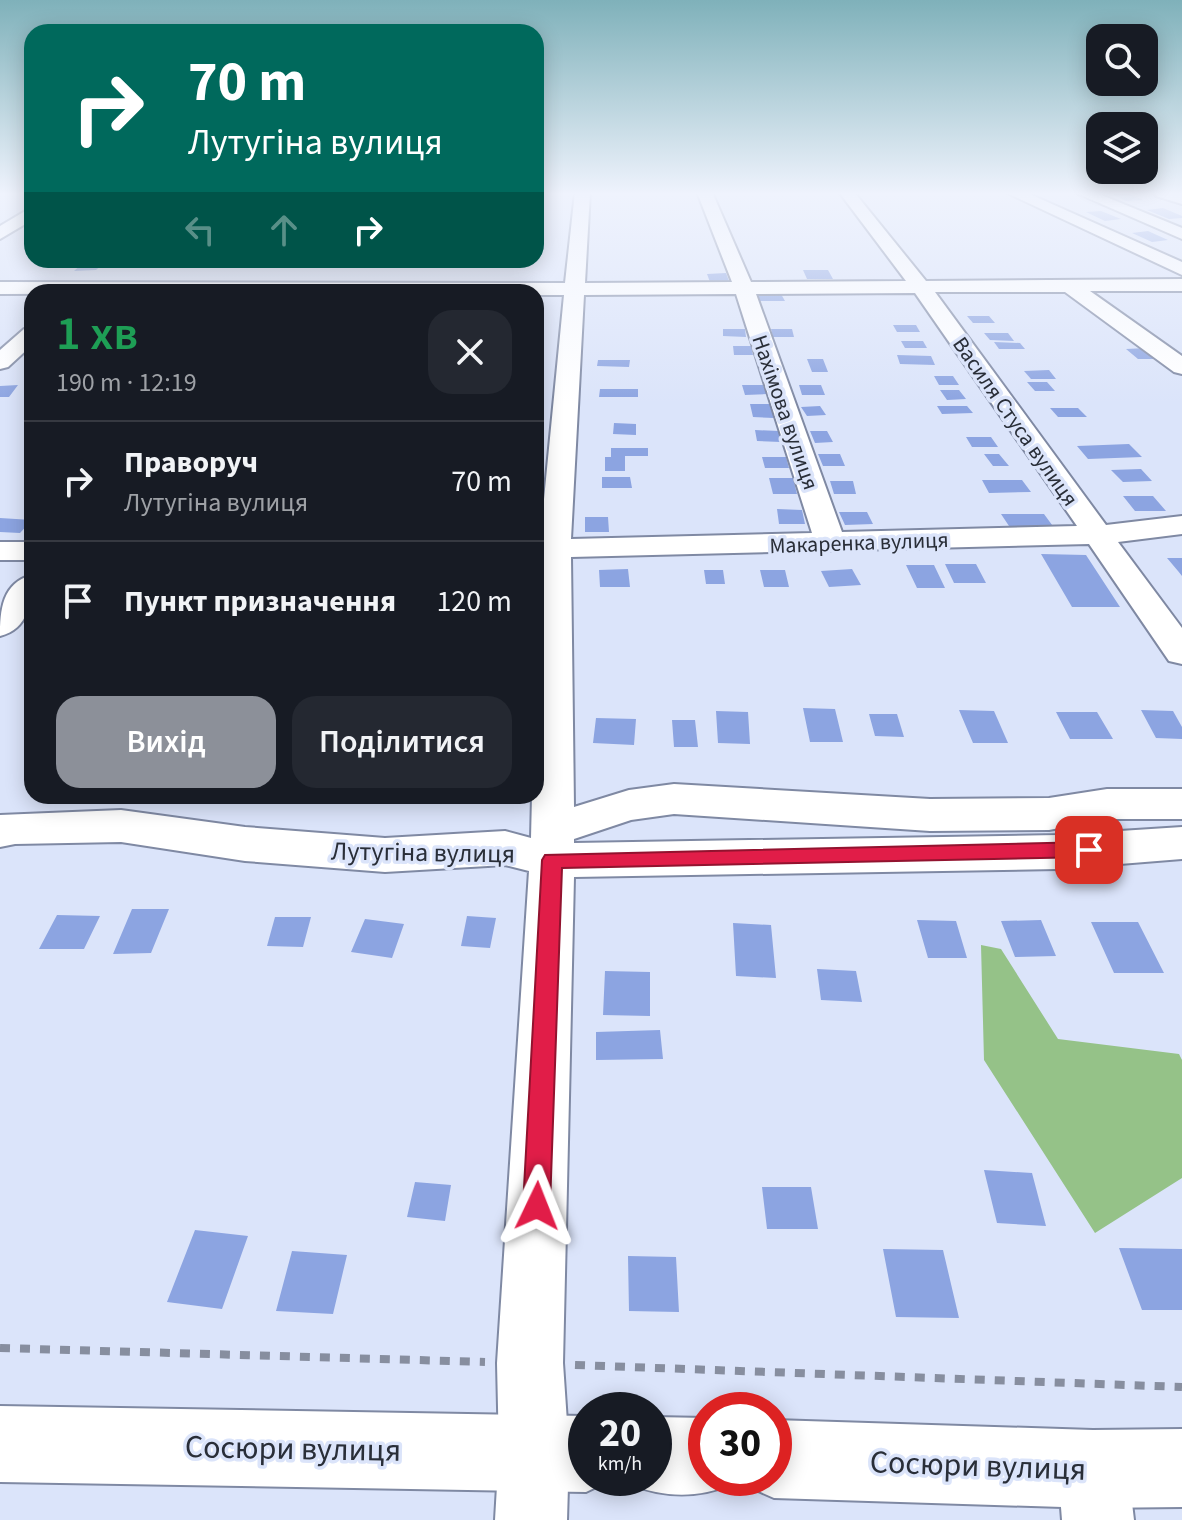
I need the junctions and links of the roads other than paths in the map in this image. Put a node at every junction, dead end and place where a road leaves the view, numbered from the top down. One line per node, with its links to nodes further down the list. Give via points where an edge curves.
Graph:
1 (578, 263): 10 (street)
2 (734, 263): 13 (street, Нахімова вулиця)
3 (902, 263): 11 (street, Василя Стуса вулиця)
4 (106, 269): 6 (street)
5 (263, 270): 7 (street)
6 (90, 284)
7 (252, 284)
8 (1182, 285): 14 (street)
9 (544, 287): 10 (street)
10 (576, 287): 13 (street); 22 (street)
11 (921, 287): 13 (street); 14 (street); 20 (street, Василя Стуса вулиця)
12 (0, 288): 15 (street)
13 (744, 288): 21 (street, Нахімова вулиця)
14 (1072, 288): 18 (street)
15 (24, 289)
16 (24, 341): 17 (street)
17 (0, 362)
18 (1182, 367)
19 (1182, 525): 20 (street, Макаренка вулиця)
20 (1098, 535): 21 (street, Макаренка вулиця); 27 (street, Василя Стуса вулиця)
21 (831, 543): 22 (street, Макаренка вулиця)
22 (546, 549): 31 (street)
23 (0, 551): 24 (street)
24 (24, 551)
25 (24, 595): 26 (street)
26 (0, 626)
27 (1182, 653)
28 (1182, 804): 31 (street, Лутугіна вулиця, via 1107,804 1049,814 930,815 674,799 629,805)
29 (0, 831): 31 (street, Лутугіна вулиця, via 121,826 369,854)
30 (1182, 843): 31 (street, Лутугіна вулиця, via 1058,852)
31 (552, 845): 35 (street, via 530,1363)
32 (0, 1444): 35 (main road, Сосюри вулиця)
33 (792, 1461): 36 (main road, Сосюри вулиця)
34 (1182, 1468): 36 (main road, Сосюри вулиця)
35 (550, 1475)
36 (1095, 1494)

